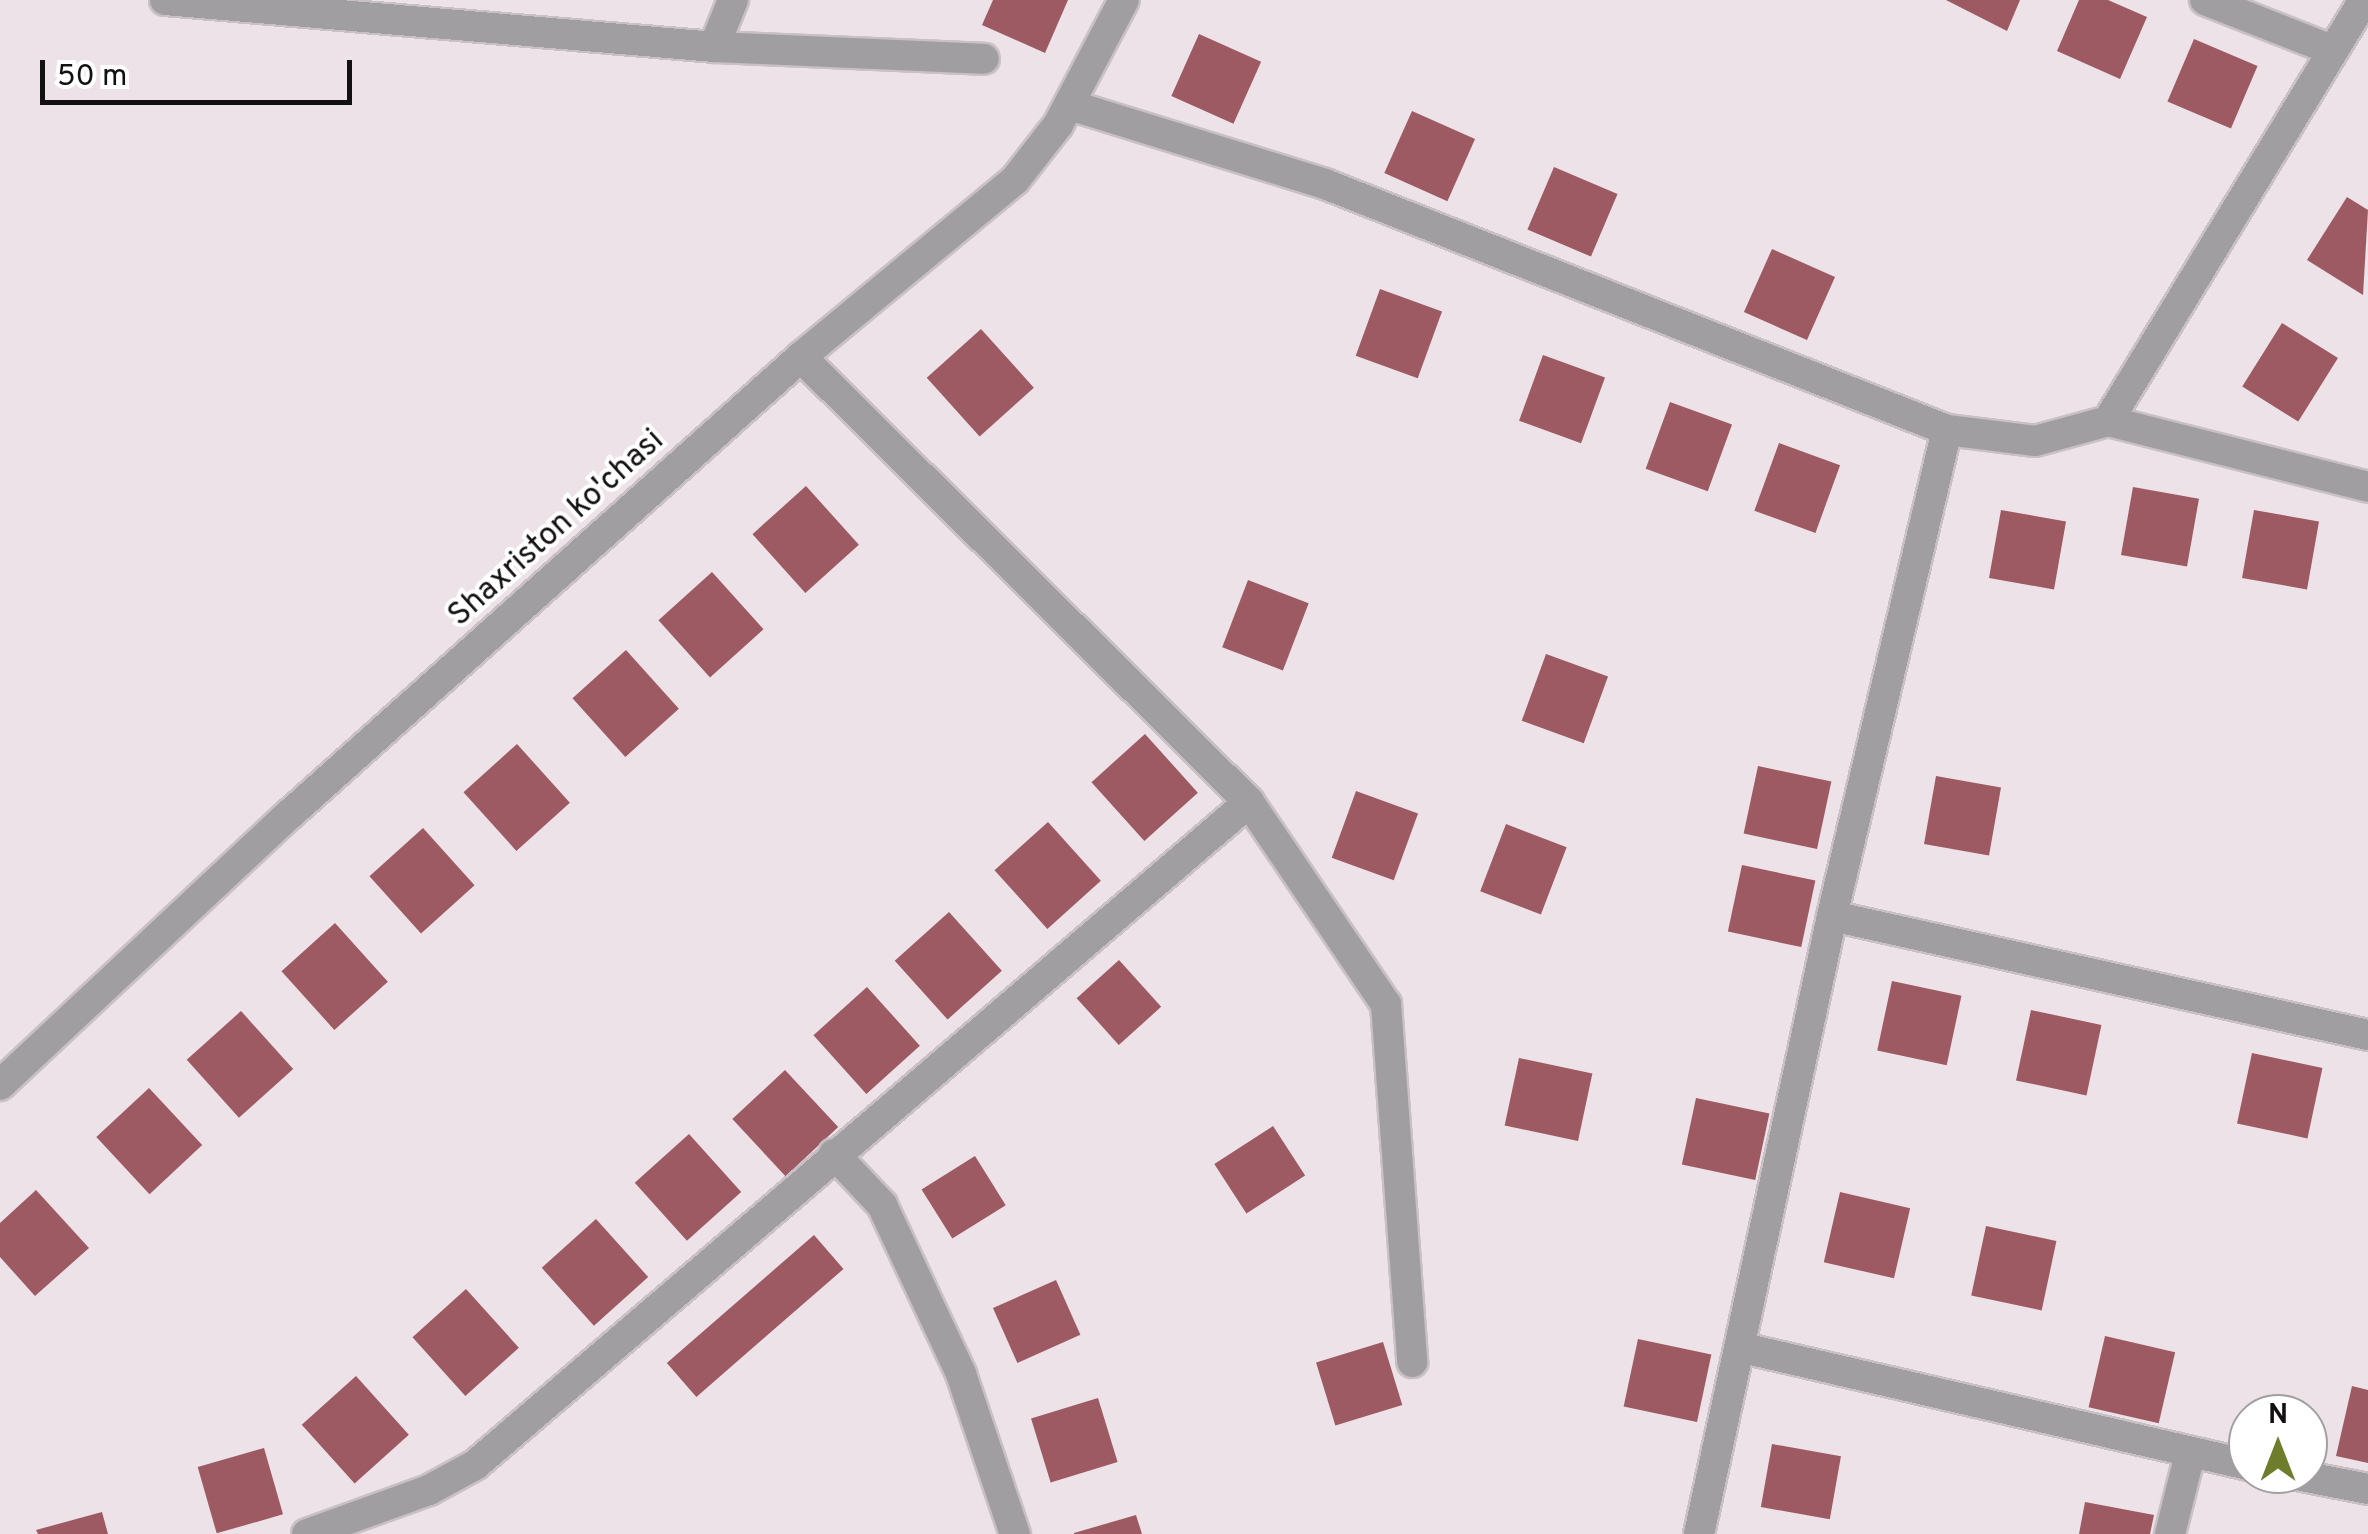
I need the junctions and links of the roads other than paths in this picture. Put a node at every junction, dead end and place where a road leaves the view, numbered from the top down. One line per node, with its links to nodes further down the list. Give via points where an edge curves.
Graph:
1 (165, 0): 6 (street)
2 (733, 0): 6 (street)
3 (1124, 0): 9 (street, Shaxriston ko'chasi)
4 (2205, 0): 7 (street)
5 (2364, 0): 7 (street)
6 (714, 46): 8 (street)
7 (2332, 50): 11 (street)
8 (984, 59)
9 (1070, 105): 10 (street, Shaxriston ko'chasi, via 1015,180); 12 (street, via 1325,184)
10 (801, 357): 14 (street); 17 (street, Shaxriston ko'chasi, via 290,814)
11 (2108, 421): 12 (street, via 2035,441); 13 (street)
12 (1947, 430): 15 (street)
13 (2368, 487)
14 (1249, 802): 18 (street); 20 (street, via 1386,1004)
15 (1832, 916): 16 (street); 19 (street)
16 (2368, 1035)
17 (0, 1085)
18 (834, 1154): 25 (street, via 475,1466); 26 (street, via 882,1205 962,1374)
19 (1743, 1348): 21 (street); 27 (street)
20 (1412, 1362)
21 (2190, 1454): 22 (street); 28 (street)
22 (2228, 1461)
23 (2328, 1481): 24 (street)
24 (2368, 1489)
25 (307, 1534)
26 (1015, 1534)
27 (1699, 1534)
28 (2170, 1534)

